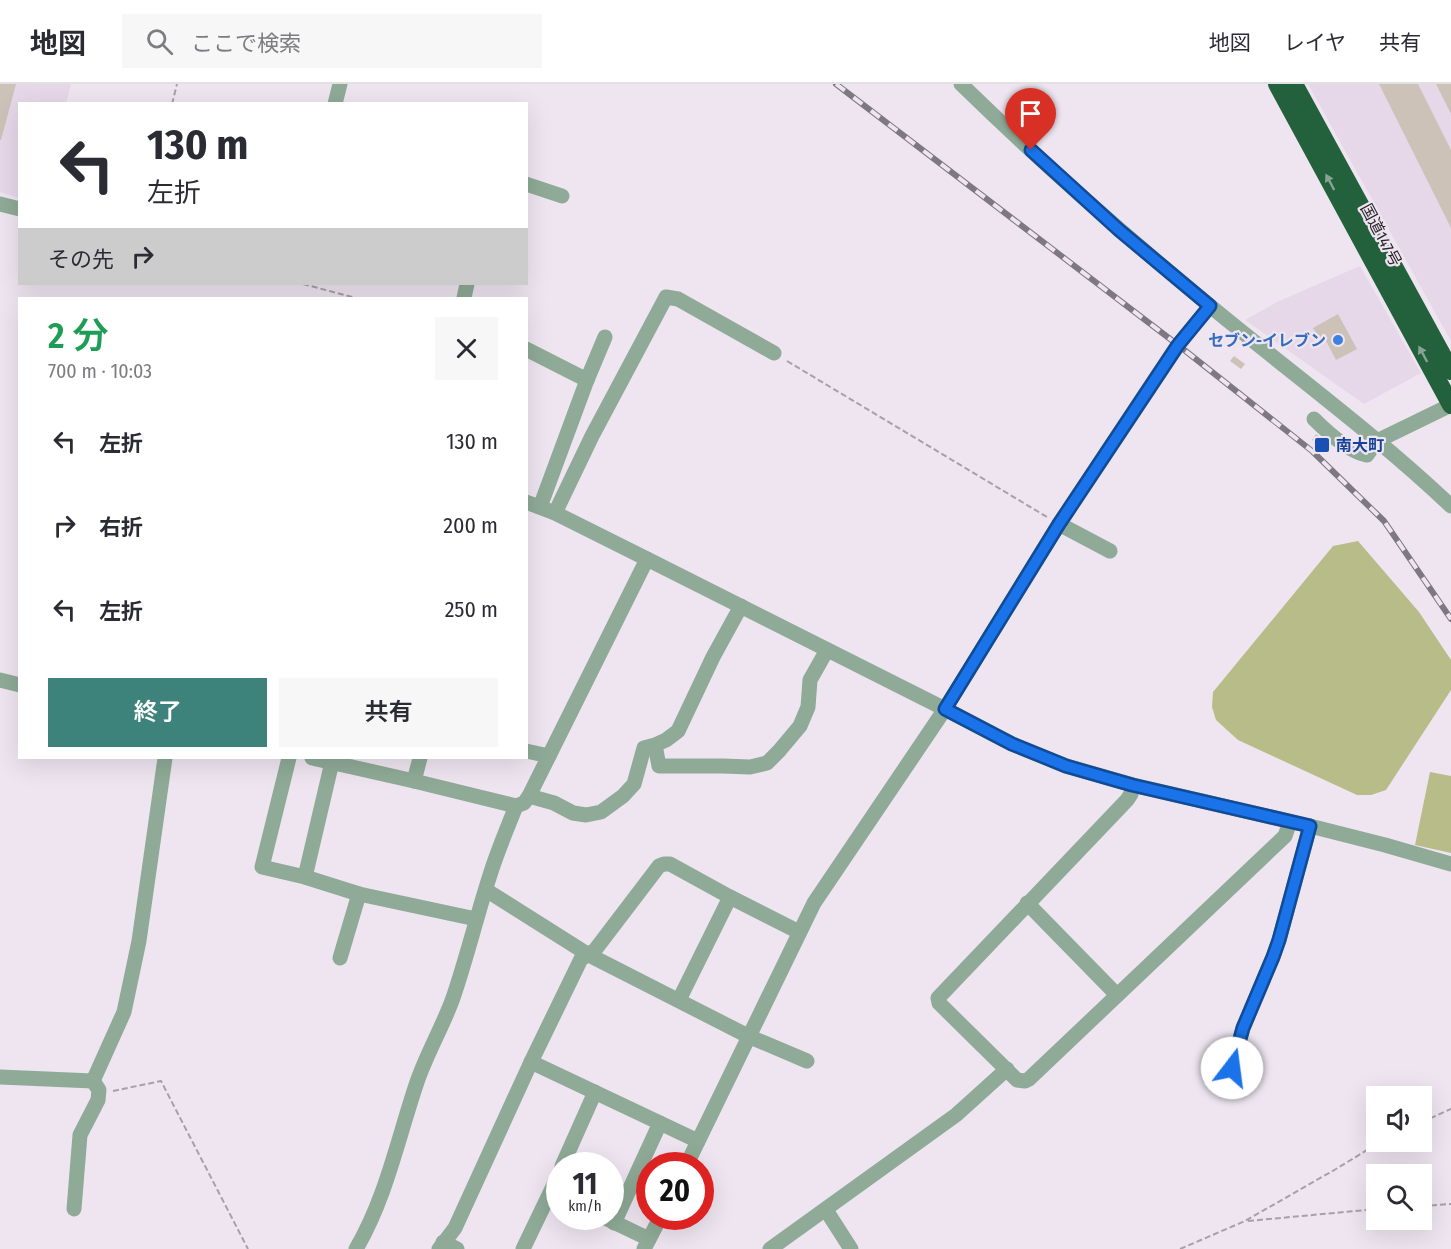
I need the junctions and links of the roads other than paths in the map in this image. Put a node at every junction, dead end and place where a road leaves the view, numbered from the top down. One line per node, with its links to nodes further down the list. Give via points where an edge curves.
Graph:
1 (340, 84): 5 (street)
2 (961, 84): 10 (street, via 1119,230)
3 (1278, 84): 16 (highway, 国道147号, one-way to 3)
4 (1294, 84): 14 (highway, 国道147号)
5 (336, 102)
6 (528, 185): 7 (street)
7 (562, 196)
8 (0, 204): 9 (street)
9 (18, 208)
10 (1210, 306): 18 (street); 22 (street, via 1178,345)
11 (606, 337): 15 (street)
12 (530, 350): 15 (street)
13 (774, 353): 21 (street, via 678,299 666,297)
14 (1451, 371)
15 (587, 380): 19 (street)
16 (1451, 405): 18 (street)
17 (1314, 419): 18 (street, via 1329,434 1363,455 1370,453)
18 (1377, 441): 20 (street)
19 (530, 506): 21 (street)
20 (1451, 506)
21 (555, 513): 24 (street)
22 (1059, 524): 23 (street); 29 (street)
23 (1110, 551)
24 (646, 559): 25 (street); 32 (street)
25 (741, 606): 26 (street); 30 (street, via 678,731)
26 (827, 650): 29 (street); 30 (street, via 810,680 808,707 800,726 767,763 750,767 659,766)
27 (0, 680): 28 (street)
28 (18, 684)
29 (945, 709): 39 (street, via 1012,744 1066,766); 51 (street, via 814,903)
30 (654, 745): 40 (street, via 644,748 634,784 601,812 573,813)
31 (528, 751): 32 (street)
32 (549, 756): 40 (street)
33 (165, 759): 61 (street, via 139,940 124,1012)
34 (289, 759): 45 (street, via 262,867)
35 (317, 759): 37 (street)
36 (420, 759): 38 (street)
37 (332, 762): 38 (street); 45 (street)
38 (414, 781): 41 (street)
39 (1132, 785): 42 (street); 49 (street, via 1127,800)
40 (529, 796): 41 (street)
41 (516, 806): 46 (street)
42 (1290, 822): 43 (street); 54 (street, via 1285,836)
43 (1310, 826): 44 (street); 62 (street, via 1279,940 1243,1028)
44 (1451, 864)
45 (305, 877): 47 (street)
46 (486, 890): 50 (street); 52 (street)
47 (359, 894): 50 (street); 53 (street)
48 (730, 897): 51 (street); 52 (street, via 664,864); 55 (street)
49 (1027, 903): 54 (street); 59 (street, via 938,1000)
50 (476, 920): 76 (street, via 453,999 418,1078 369,1227)
51 (800, 932): 56 (street)
52 (589, 955): 55 (street); 58 (street, via 581,960)
53 (340, 958)
54 (1117, 995): 59 (street, via 1029,1079 1017,1080)
55 (679, 1000): 56 (street)
56 (748, 1036): 57 (street); 65 (street)
57 (807, 1061)
58 (531, 1062): 63 (street); 75 (street, via 455,1228)
59 (1007, 1069): 71 (street, via 956,1115)
60 (0, 1077): 61 (street)
61 (96, 1088): 69 (street, via 98,1100 80,1135)
62 (1226, 1088)
63 (595, 1092): 64 (street); 66 (street)
64 (660, 1123): 65 (street); 68 (street)
65 (698, 1141): 67 (street)
66 (568, 1152)
67 (693, 1152)
68 (624, 1190)
69 (74, 1209)
70 (546, 1209): 78 (street)
71 (826, 1210): 79 (street); 80 (street)
72 (624, 1230): 74 (street)
73 (654, 1230): 74 (street)
74 (647, 1244)
75 (441, 1246): 77 (street)
76 (356, 1249)
77 (457, 1249)
78 (523, 1249)
79 (770, 1249)
80 (851, 1249)

